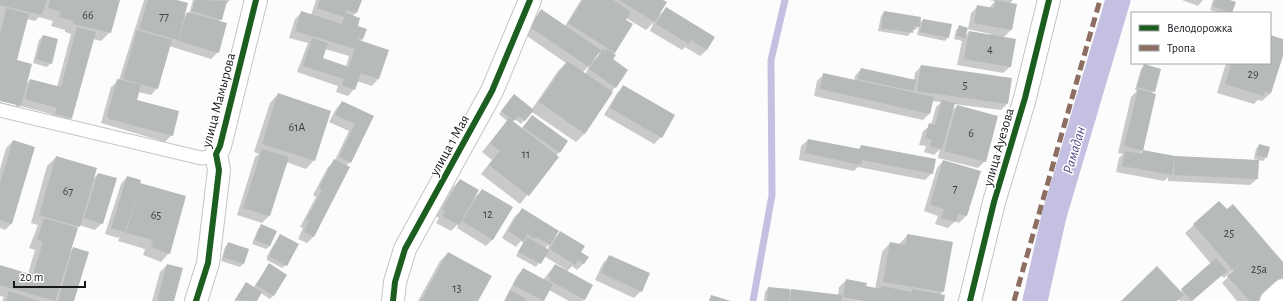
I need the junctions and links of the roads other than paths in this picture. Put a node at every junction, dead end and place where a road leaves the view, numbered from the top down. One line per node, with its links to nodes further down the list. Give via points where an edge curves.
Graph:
1 (256, 0): 5 (street, улица Мамырова)
2 (530, 0): 8 (street, улица 1 Мая, via 492,91 405,249 395,282)
3 (1049, 0): 9 (street, улица Ауезова)
4 (0, 110): 5 (lane, via 201,158)
5 (216, 154): 7 (street, улица Мамырова, via 219,170 208,263)
6 (1283, 290): 10 (street)
7 (196, 301)
8 (393, 301)
9 (970, 301)
10 (1271, 301)

